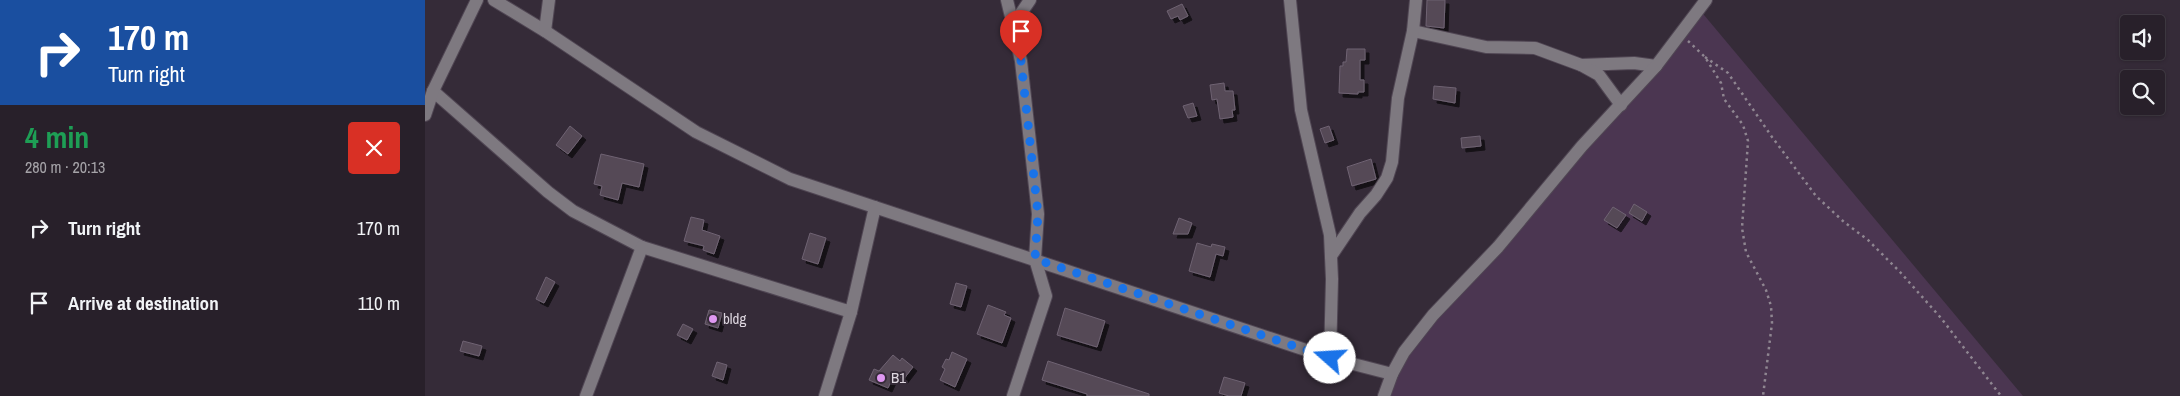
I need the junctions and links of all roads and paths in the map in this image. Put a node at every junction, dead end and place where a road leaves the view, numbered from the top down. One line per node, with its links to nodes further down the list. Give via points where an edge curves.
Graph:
1 (477, 0): 16 (street)
2 (495, 0): 10 (street)
3 (549, 0): 10 (street)
4 (1007, 0): 9 (street)
5 (1029, 0): 9 (street)
6 (1290, 0): 21 (street, via 1301,110 1328,226)
7 (1416, 0): 11 (street)
8 (1706, 0): 12 (street)
9 (1013, 25): 22 (street, via 1021,61 1038,214)
10 (545, 31): 19 (street, via 696,132 790,179)
11 (1413, 31): 14 (street, via 1486,48 1535,48); 21 (street, via 1398,98 1392,162 1387,178)
12 (1681, 35): 13 (path); 15 (street)
13 (1705, 57): 30 (path, via 1721,83 1724,99 1743,125 1748,141 1742,228 1746,252 1766,290 1772,323); 31 (path, via 1729,73 1771,137 1816,196 1900,272 1941,318)
14 (1581, 65): 15 (street, via 1634,63); 17 (street, via 1599,75)
15 (1656, 66): 17 (street)
16 (433, 92): 18 (street); 20 (street, via 573,211)
17 (1621, 105): 25 (street, via 1582,146 1498,247 1433,315 1404,352)
18 (425, 115)
19 (875, 208): 22 (street); 23 (street)
20 (642, 247): 23 (street); 26 (street)
21 (1331, 256): 24 (street)
22 (1035, 259): 24 (street); 28 (street, via 1045,300)
23 (851, 312): 27 (street)
24 (1330, 358): 25 (street)
25 (1392, 374): 29 (street)
26 (586, 396)
27 (825, 396)
28 (1013, 396)
29 (1384, 396)
30 (1763, 396)
31 (2001, 396)

